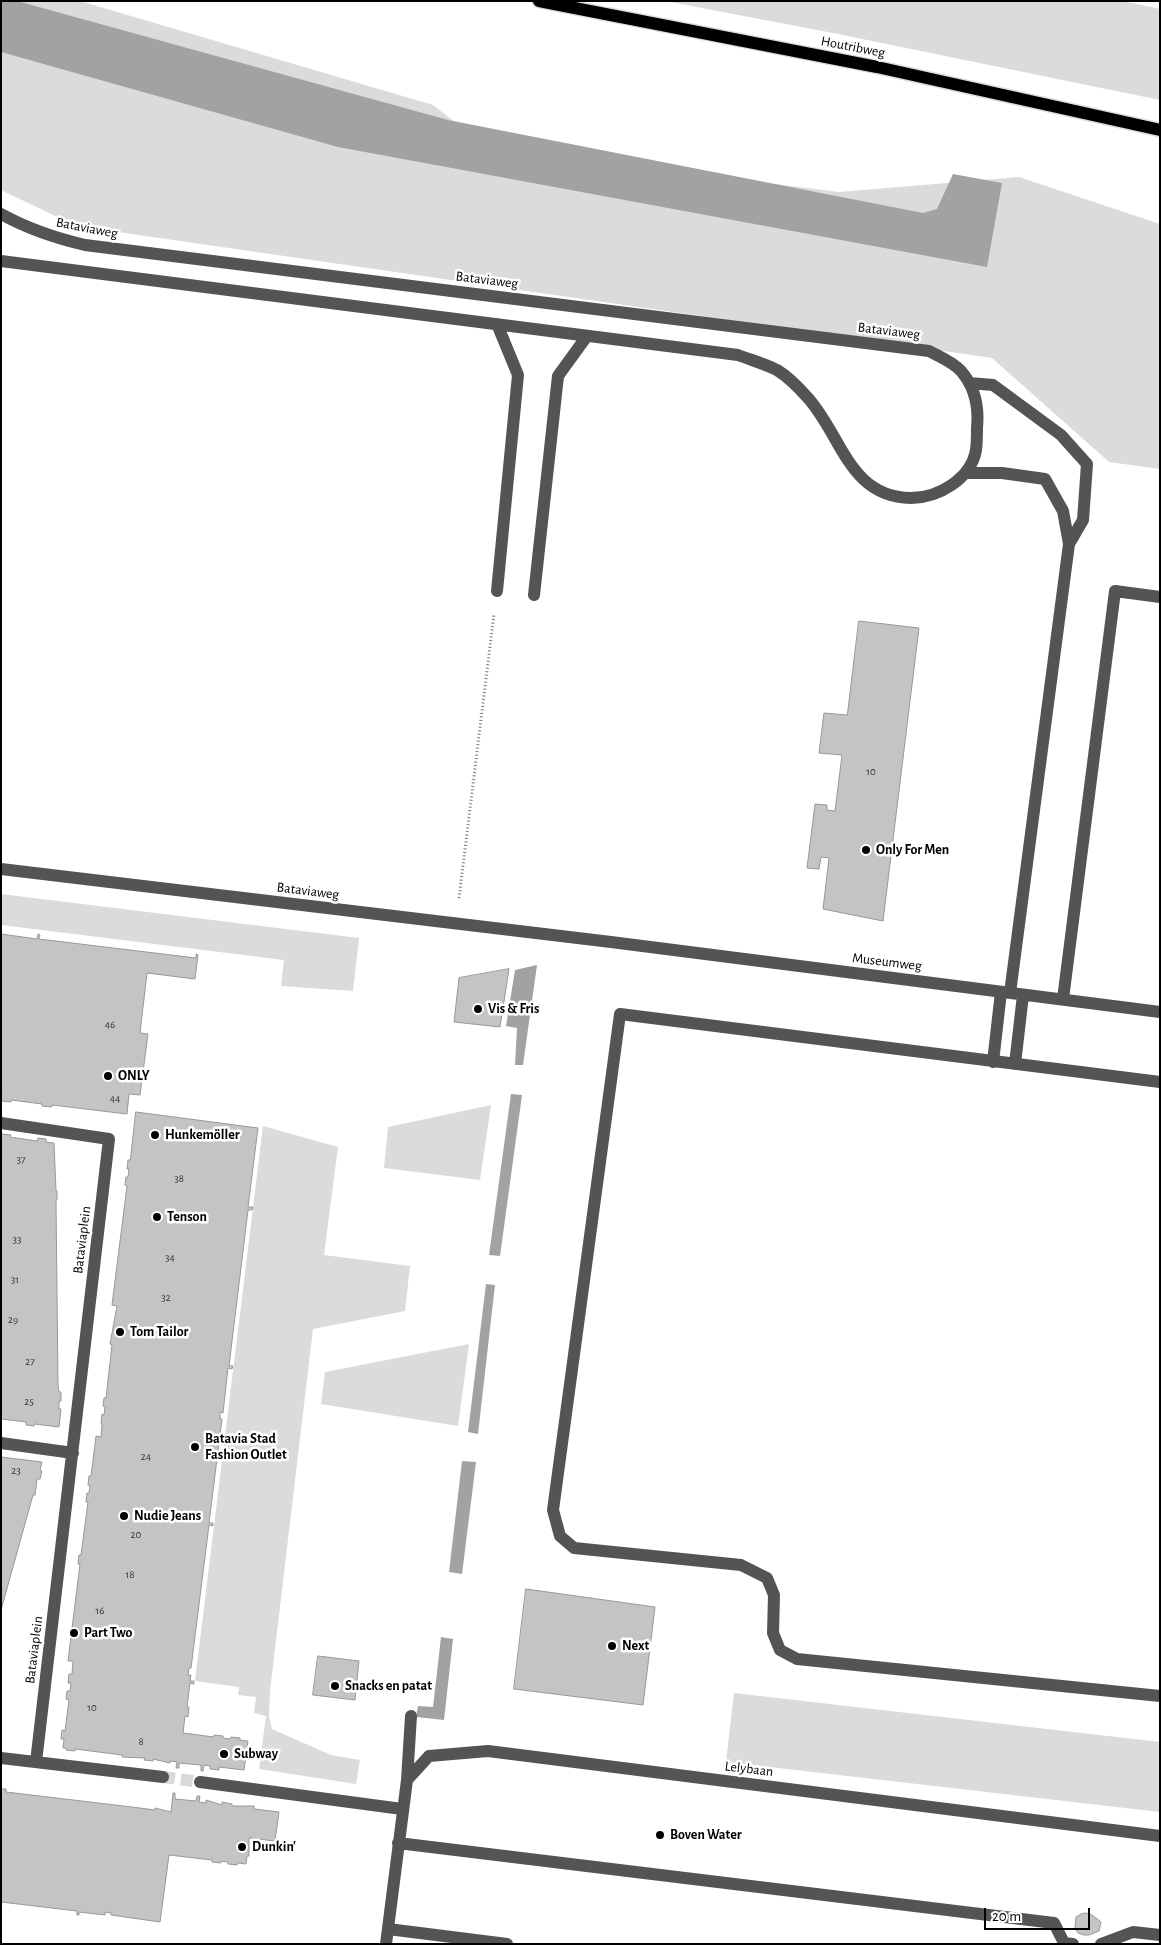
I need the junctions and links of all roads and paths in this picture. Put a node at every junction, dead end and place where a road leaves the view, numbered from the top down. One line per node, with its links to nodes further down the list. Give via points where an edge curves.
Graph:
1 (539, 1): 2 (main road, Houtribweg, via 877,67)
2 (1160, 130)
3 (1, 214): 7 (street, Bataviaweg, via 51,237 85,245 930,351 961,370)
4 (1, 262): 5 (street, Bataviaweg)
5 (497, 324): 6 (street, Bataviaweg); 10 (street, via 518,375)
6 (588, 336): 8 (street, Bataviaweg, via 738,355 778,370 808,398 831,430 847,462 867,483 892,496 931,496 954,485); 11 (street, via 558,376)
7 (969, 383): 8 (street, Bataviaweg, via 977,400 978,423 976,452); 9 (street, via 992,385 1061,435 1088,464 1083,520)
8 (965, 473): 9 (street, via 1002,473 1045,479 1063,511)
9 (1069, 544): 16 (street)
10 (497, 591): 14 (path)
11 (534, 595)
12 (1160, 596): 17 (street, via 1115,591)
13 (1, 869): 14 (street, Bataviaweg)
14 (456, 924): 15 (street, Bataviaweg)
15 (611, 942): 16 (street, Museumweg)
16 (1011, 993): 17 (street, Museumweg); 19 (street); 20 (street)
17 (1063, 999): 18 (street, Museumweg)
18 (1160, 1012)
19 (993, 1062): 20 (street); 25 (street, via 620,1014 553,1510 555,1518 560,1536 574,1548 741,1565 767,1578 774,1595 773,1634 780,1650 797,1659)
20 (1015, 1064): 21 (street)
21 (1160, 1082)
22 (1, 1123): 24 (street, Bataviaplein, via 109,1139)
23 (1, 1443): 24 (street)
24 (73, 1453): 28 (street, Bataviaplein)
25 (1160, 1696)
26 (411, 1716): 30 (street)
27 (1, 1758): 28 (street)
28 (36, 1762): 29 (street)
29 (163, 1777)
30 (407, 1780): 32 (street); 33 (street, Lelybaan, via 429,1756 488,1751)
31 (200, 1782): 32 (street)
32 (402, 1809): 34 (street)
33 (1160, 1836)
34 (398, 1843): 35 (street); 39 (street, via 1054,1923 1064,1943)
35 (388, 1929): 37 (street); 38 (street)
36 (1160, 1935): 40 (street, via 1133,1932)
37 (386, 1944)
38 (507, 1944)
39 (1073, 1944)
40 (1101, 1944)

